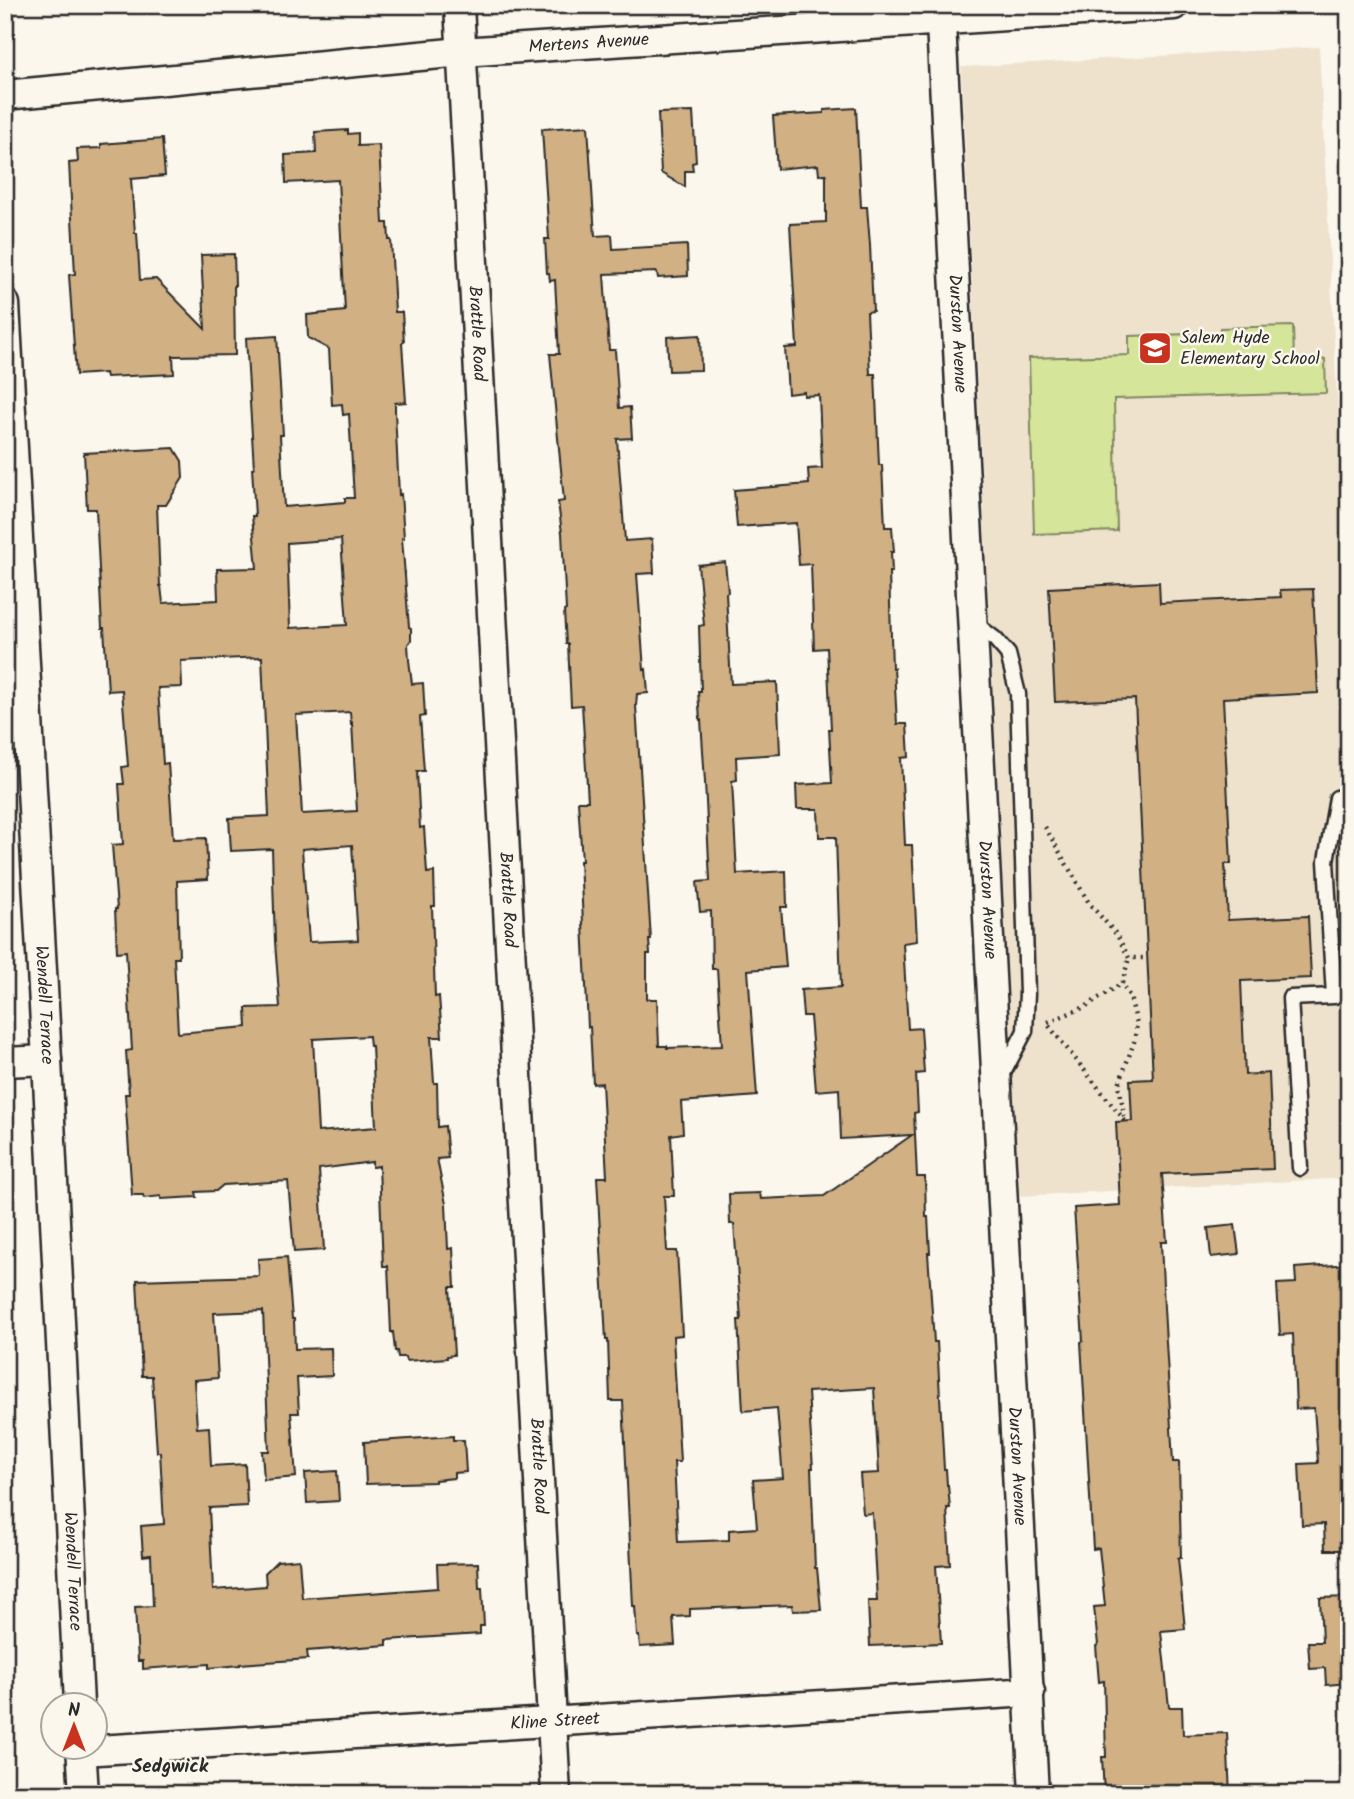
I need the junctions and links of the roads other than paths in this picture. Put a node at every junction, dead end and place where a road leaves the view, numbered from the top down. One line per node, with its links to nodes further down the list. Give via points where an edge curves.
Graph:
1 (459, 5): 4 (street, Brattle Road)
2 (1174, 5): 3 (street, Mertens Avenue)
3 (941, 13): 4 (street, Mertens Avenue); 7 (street, Durston Avenue)
4 (462, 52): 5 (street, Mertens Avenue); 15 (street, Brattle Road)
5 (5, 95)
6 (5, 304): 9 (street, Wendell Terrace)
7 (972, 623): 11 (street, Durston Avenue); 11 (lane, via 1008,654 1017,694 1027,994 1025,1031)
8 (1349, 794): 12 (lane, via 1337,798 1326,861 1334,996 1290,998)
9 (47, 1060): 10 (street); 13 (street, Wendell Terrace)
10 (5, 1062)
11 (997, 1085): 14 (street, Durston Avenue)
12 (1300, 1168)
13 (78, 1690)
14 (1030, 1692): 15 (street, Kline Street); 20 (street, Durston Avenue)
15 (552, 1722): 16 (street, Kline Street); 19 (street, Brattle Road)
16 (108, 1747)
17 (82, 1760): 18 (street)
18 (84, 1794)
19 (556, 1794)
20 (1034, 1794)

